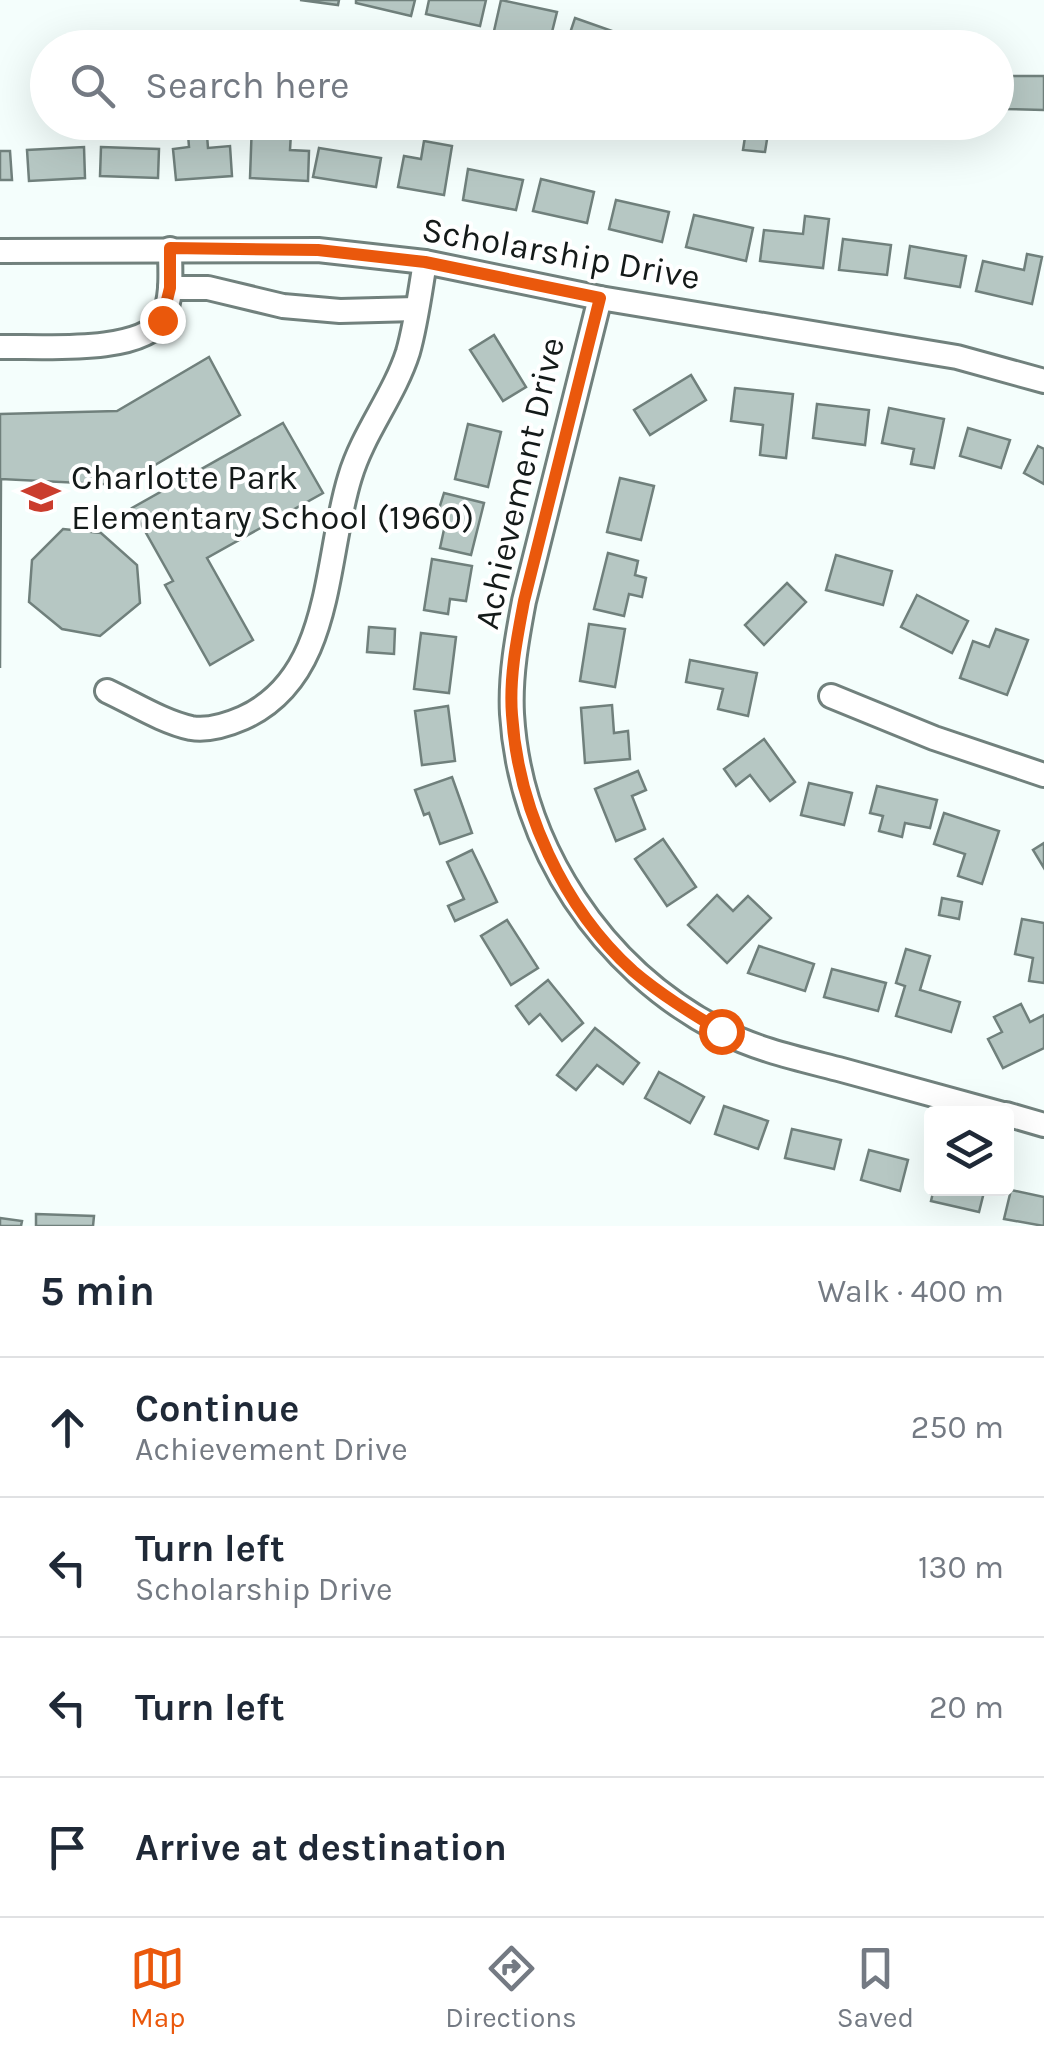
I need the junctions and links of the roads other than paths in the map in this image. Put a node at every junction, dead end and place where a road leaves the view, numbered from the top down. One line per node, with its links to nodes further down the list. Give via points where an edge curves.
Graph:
1 (170, 248): 2 (street, Scholarship Drive); 3 (street, Scholarship Drive, via 318,250); 4 (street)
2 (0, 251)
3 (425, 262): 5 (street, Scholarship Drive); 6 (street)
4 (170, 288): 6 (street, via 208,288 283,306); 7 (street, via 162,320 140,338)
5 (600, 298): 8 (street, Scholarship Drive, via 957,356); 12 (street, Achievement Drive, via 515,651 512,713 519,767 560,877 633,970 721,1031 772,1052)
6 (416, 309): 9 (street, via 407,354 351,472 324,598 290,686 258,712 224,727 192,728)
7 (0, 346)
8 (1044, 381)
9 (107, 691)
10 (831, 696): 11 (street)
11 (1044, 775)
12 (975, 1106)
13 (1014, 1116): 14 (street, Achievement Drive)
14 (1044, 1124)

